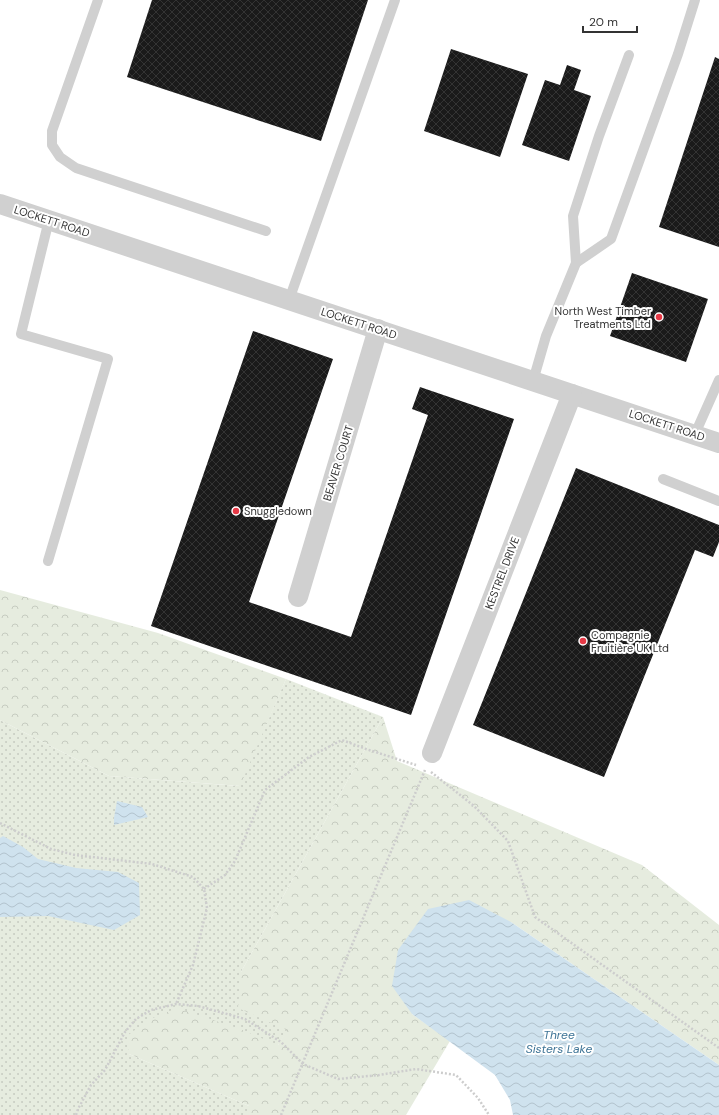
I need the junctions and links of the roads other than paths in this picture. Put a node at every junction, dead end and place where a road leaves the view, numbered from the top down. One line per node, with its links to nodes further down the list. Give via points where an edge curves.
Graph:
1 (98, 0): 7 (lane, via 52,131 52,145 60,157 76,168)
2 (395, 0): 9 (lane)
3 (695, 0): 8 (lane, via 611,239)
4 (629, 55): 8 (lane, via 573,216)
5 (0, 204): 6 (street, LOCKETT ROAD)
6 (49, 220): 9 (street, LOCKETT ROAD); 19 (lane, via 20,334 108,359)
7 (266, 231)
8 (576, 263): 12 (lane, via 546,336)
9 (289, 300): 10 (street, LOCKETT ROAD)
10 (378, 329): 12 (street, LOCKETT ROAD); 20 (street, BEAVER COURT)
11 (719, 380): 13 (lane)
12 (533, 381): 14 (street, LOCKETT ROAD)
13 (717, 392): 15 (lane)
14 (572, 394): 15 (street, LOCKETT ROAD); 21 (street, KESTREL DRIVE)
15 (695, 434): 16 (street, LOCKETT ROAD)
16 (719, 442)
17 (663, 479): 18 (lane)
18 (719, 501)
19 (48, 561)
20 (298, 597)
21 (429, 761)

